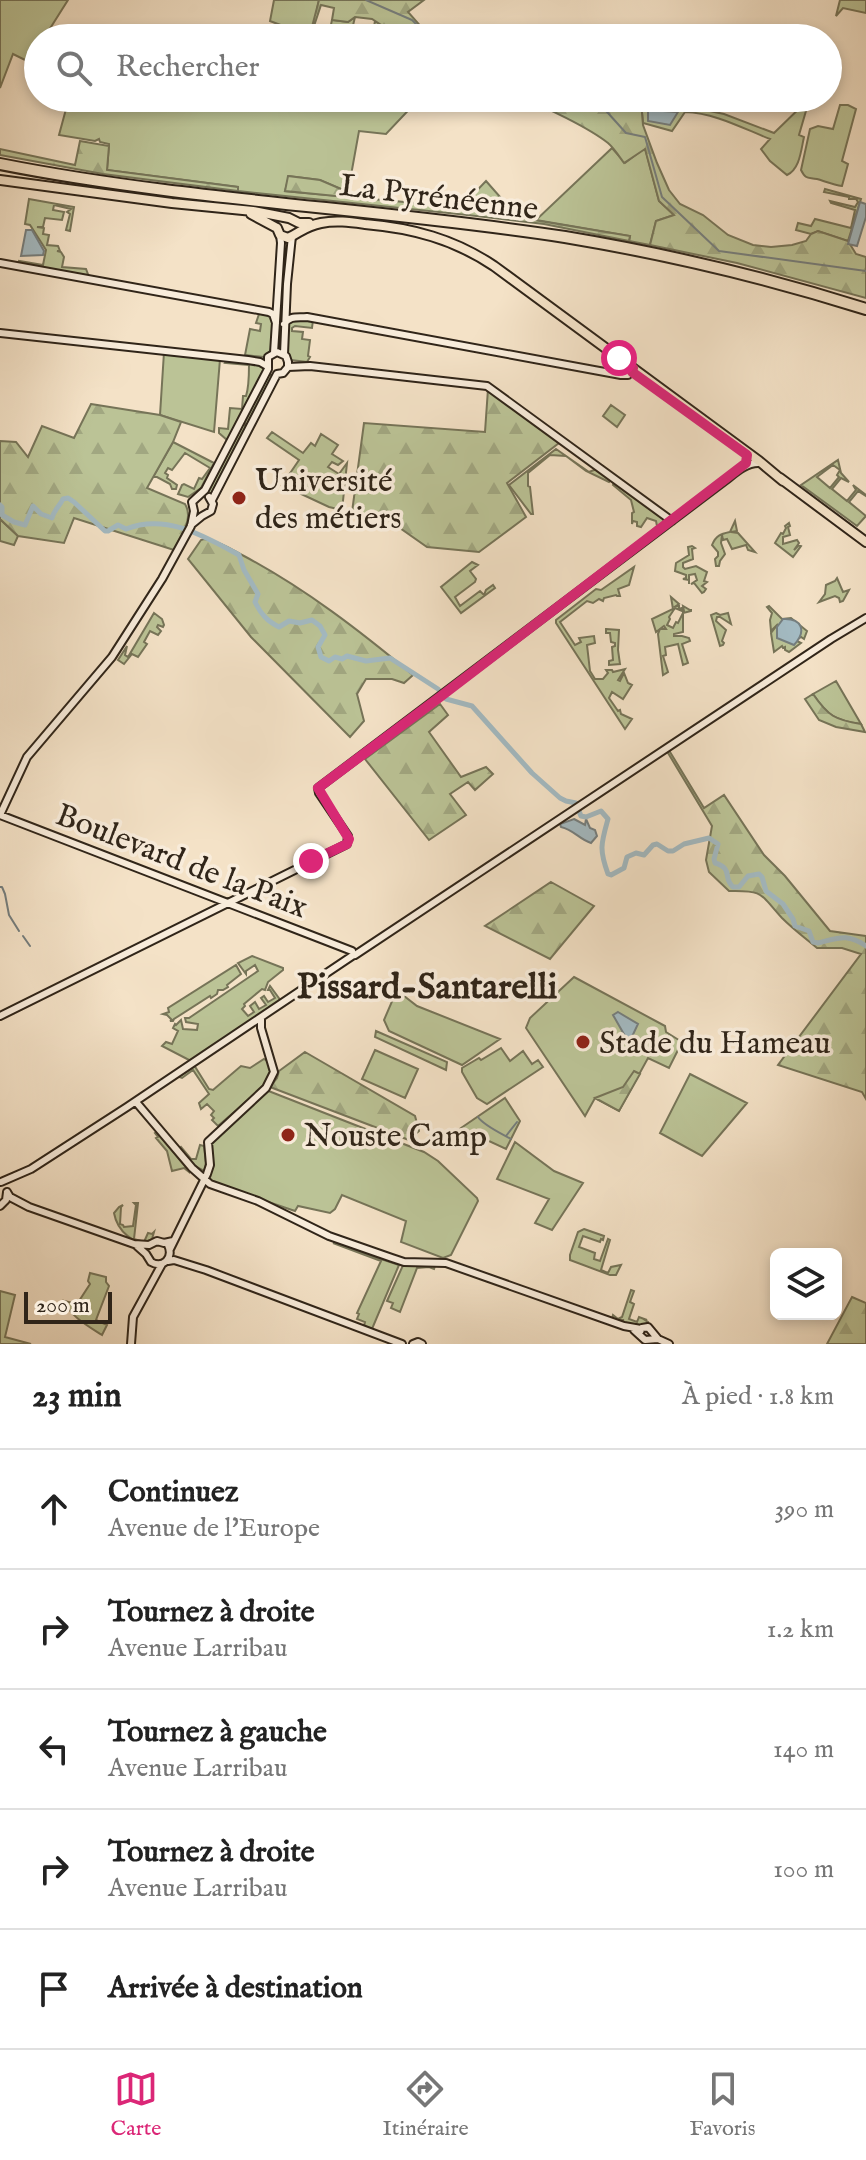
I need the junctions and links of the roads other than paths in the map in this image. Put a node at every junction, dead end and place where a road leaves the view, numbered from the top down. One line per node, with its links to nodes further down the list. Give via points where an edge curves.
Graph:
1 (0, 161): 10 (highway, La Pyrénéenne, via 566,232 759,273)
2 (0, 180): 3 (main road)
3 (243, 211): 4 (main road); 6 (main road)
4 (284, 218): 5 (main road); 6 (main road)
5 (294, 230): 6 (main road, via 286,238); 9 (street); 22 (main road, via 343,221 393,226 456,244 494,266)
6 (278, 231): 8 (street)
7 (0, 263): 11 (street)
8 (277, 300): 11 (street, via 268,308); 13 (street)
9 (286, 300): 12 (street, via 289,310); 14 (street)
10 (866, 307)
11 (252, 308): 13 (street, via 273,314)
12 (307, 317): 14 (street, via 293,316); 22 (street, via 618,374)
13 (276, 323): 16 (street)
14 (284, 324): 17 (street)
15 (0, 333): 18 (street)
16 (271, 355): 17 (street); 18 (street); 20 (street)
17 (286, 356): 19 (street); 21 (street)
18 (248, 360): 20 (street)
19 (310, 366): 21 (street); 32 (street, via 487,386)
20 (267, 367): 23 (street); 28 (street)
21 (288, 367): 23 (street)
22 (630, 368): 24 (main road); 27 (main road)
23 (277, 374): 29 (street)
24 (747, 455): 25 (main road); 26 (street)
25 (758, 463): 26 (street); 27 (main road)
26 (743, 468): 32 (street)
27 (783, 481): 34 (main road)
28 (202, 495): 29 (street); 30 (street, via 192,502)
29 (212, 500): 31 (street, via 211,511)
30 (194, 511): 31 (street); 33 (street)
31 (202, 516): 33 (street)
32 (672, 521): 37 (street, via 318,788 348,836 347,844)
33 (190, 528): 36 (street, via 122,643 27,757)
34 (866, 542)
35 (866, 616): 38 (street)
36 (1, 812): 37 (street, Boulevard de la Paix)
37 (226, 903): 38 (street, Boulevard de la Paix); 39 (street)
38 (352, 953): 40 (street)
39 (0, 1016)
40 (261, 1018): 41 (street); 43 (street, via 273,1077 209,1139)
41 (136, 1102): 42 (street); 43 (street)
42 (23, 1174): 44 (street); 45 (street)
43 (204, 1180): 51 (street); 52 (street, via 392,1258 446,1263)
44 (0, 1182): 45 (street)
45 (6, 1190): 46 (street); 47 (street)
46 (2, 1205): 47 (street)
47 (29, 1207): 48 (street)
48 (134, 1244): 49 (street); 50 (street)
49 (149, 1245): 50 (street); 51 (street, via 157,1241)
50 (146, 1254): 51 (street, via 149,1260)
51 (165, 1256): 54 (street, via 133,1317); 55 (street)
52 (640, 1332): 53 (street, via 643,1339); 53 (street, via 648,1327)
53 (651, 1336): 58 (street)
54 (131, 1344)
55 (402, 1344)
56 (413, 1344): 57 (street)
57 (422, 1344)
58 (669, 1344)

